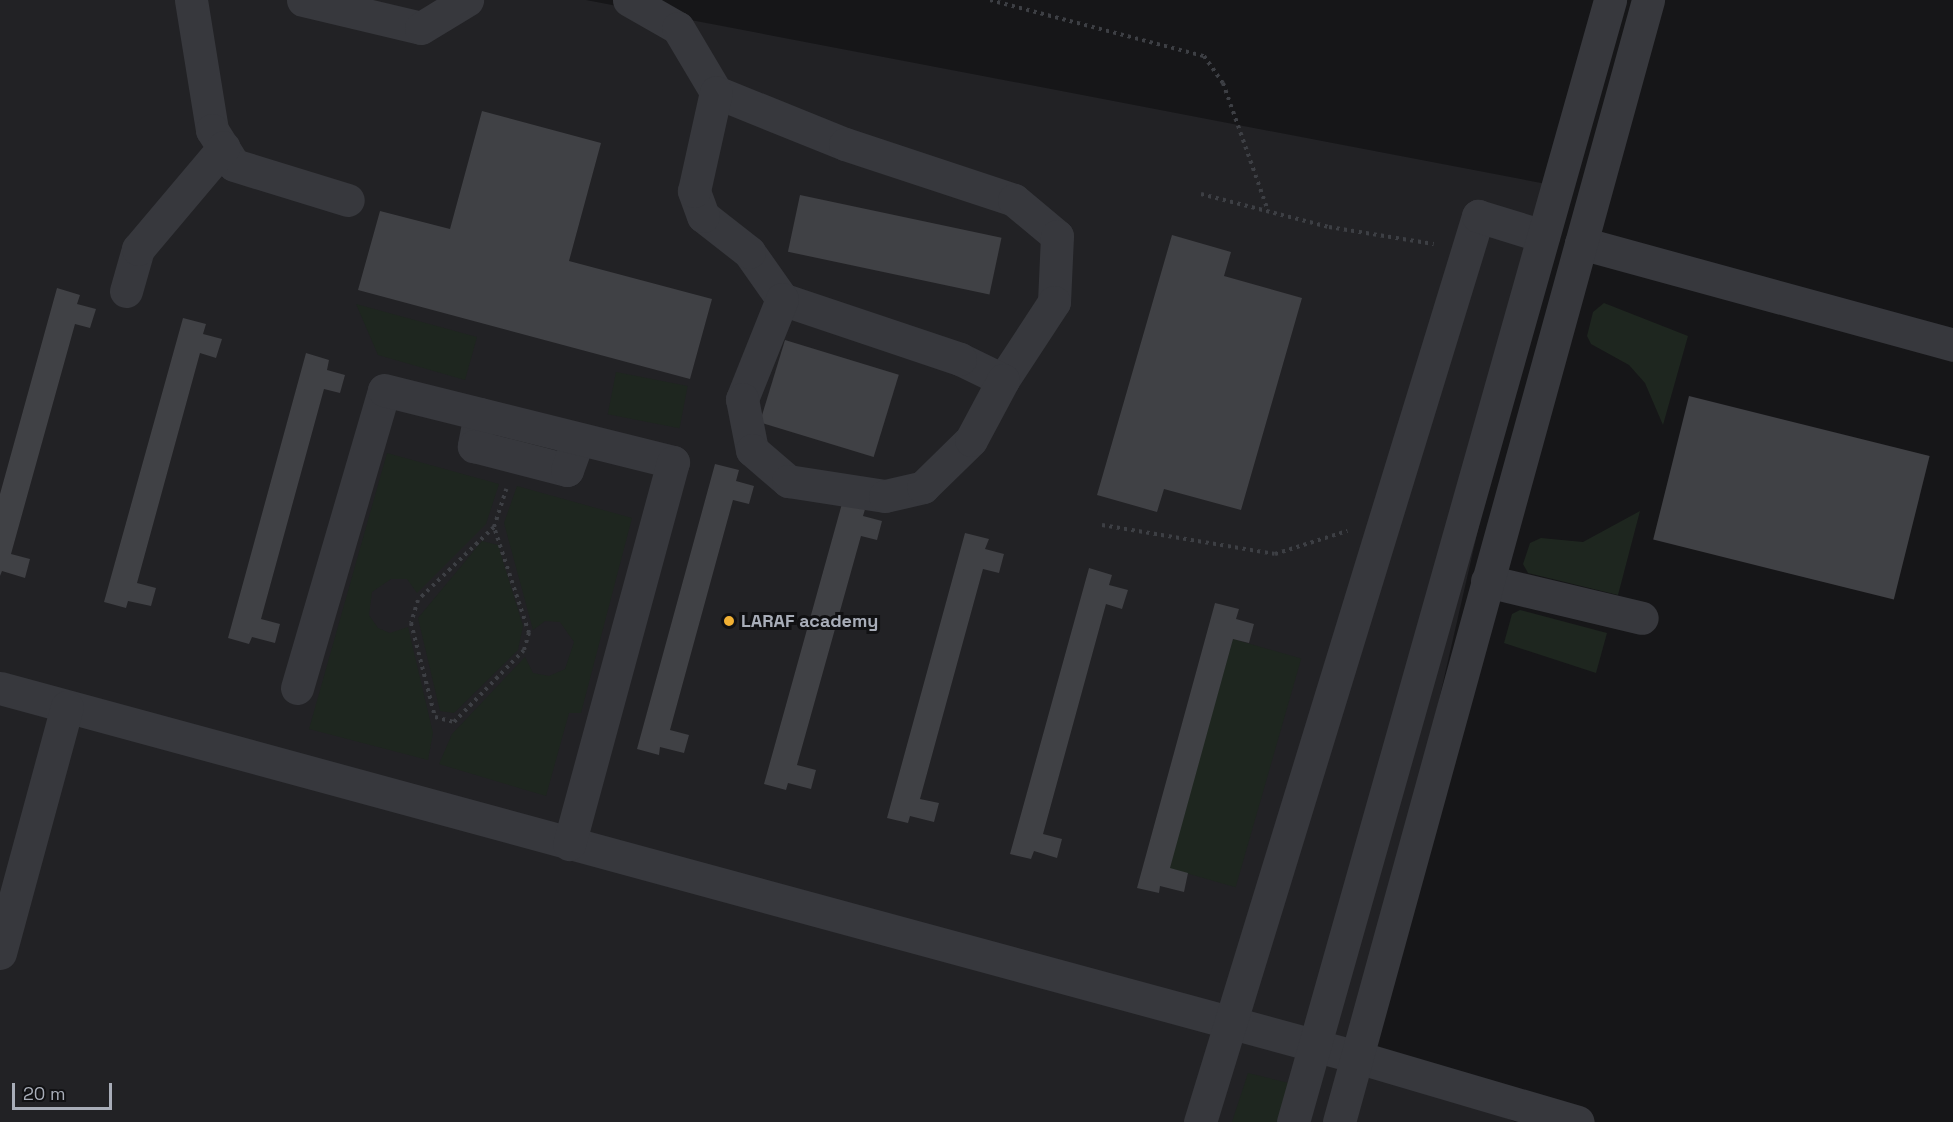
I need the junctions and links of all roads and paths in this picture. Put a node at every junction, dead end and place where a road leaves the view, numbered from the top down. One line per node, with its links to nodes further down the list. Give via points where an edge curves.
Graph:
1 (191, 0): 9 (lane, via 212,130)
2 (303, 0): 3 (lane, via 421,28)
3 (467, 0)
4 (629, 0): 8 (lane, via 678,28)
5 (990, 0): 12 (path, via 1204,56 1223,83)
6 (1610, 0): 13 (lane)
7 (1648, 0): 14 (lane)
8 (716, 92): 17 (lane, via 694,191 703,216 749,252); 19 (lane, via 844,144 1014,200 1057,236 1054,302)
9 (224, 147): 11 (lane, via 234,165); 16 (lane, via 138,249)
10 (1202, 194): 12 (path)
11 (348, 200)
12 (1268, 211): 15 (path, via 1329,227)
13 (1543, 236): 15 (lane, via 1478,216); 34 (lane)
14 (1581, 243): 18 (lane); 26 (lane)
15 (1468, 249): 23 (lane)
16 (126, 291)
17 (782, 299): 19 (lane, via 960,359); 19 (lane, via 742,399 752,450 788,481 885,496 923,487 971,440)
18 (1953, 345)
19 (1003, 380)
20 (480, 414): 21 (lane); 22 (lane, via 474,446); 29 (lane, via 384,390)
21 (579, 439): 22 (lane, via 567,470); 31 (lane, via 673,462)
22 (516, 457): 25 (path)
23 (1385, 519): 24 (path, via 1275,554); 33 (lane)
24 (1102, 525)
25 (494, 527): 25 (path, via 529,633 524,650 454,722 435,717 411,623 418,600)
26 (1487, 581): 27 (lane); 35 (lane)
27 (1642, 618)
28 (0, 688): 30 (lane)
29 (297, 688)
30 (67, 707): 31 (lane); 32 (lane)
31 (569, 844): 33 (lane)
32 (0, 953)
33 (1230, 1025): 34 (lane); 37 (lane)
34 (1314, 1047): 35 (lane); 38 (lane)
35 (1357, 1057): 36 (lane); 39 (lane)
36 (1574, 1121)
37 (1200, 1122)
38 (1293, 1122)
39 (1339, 1122)

